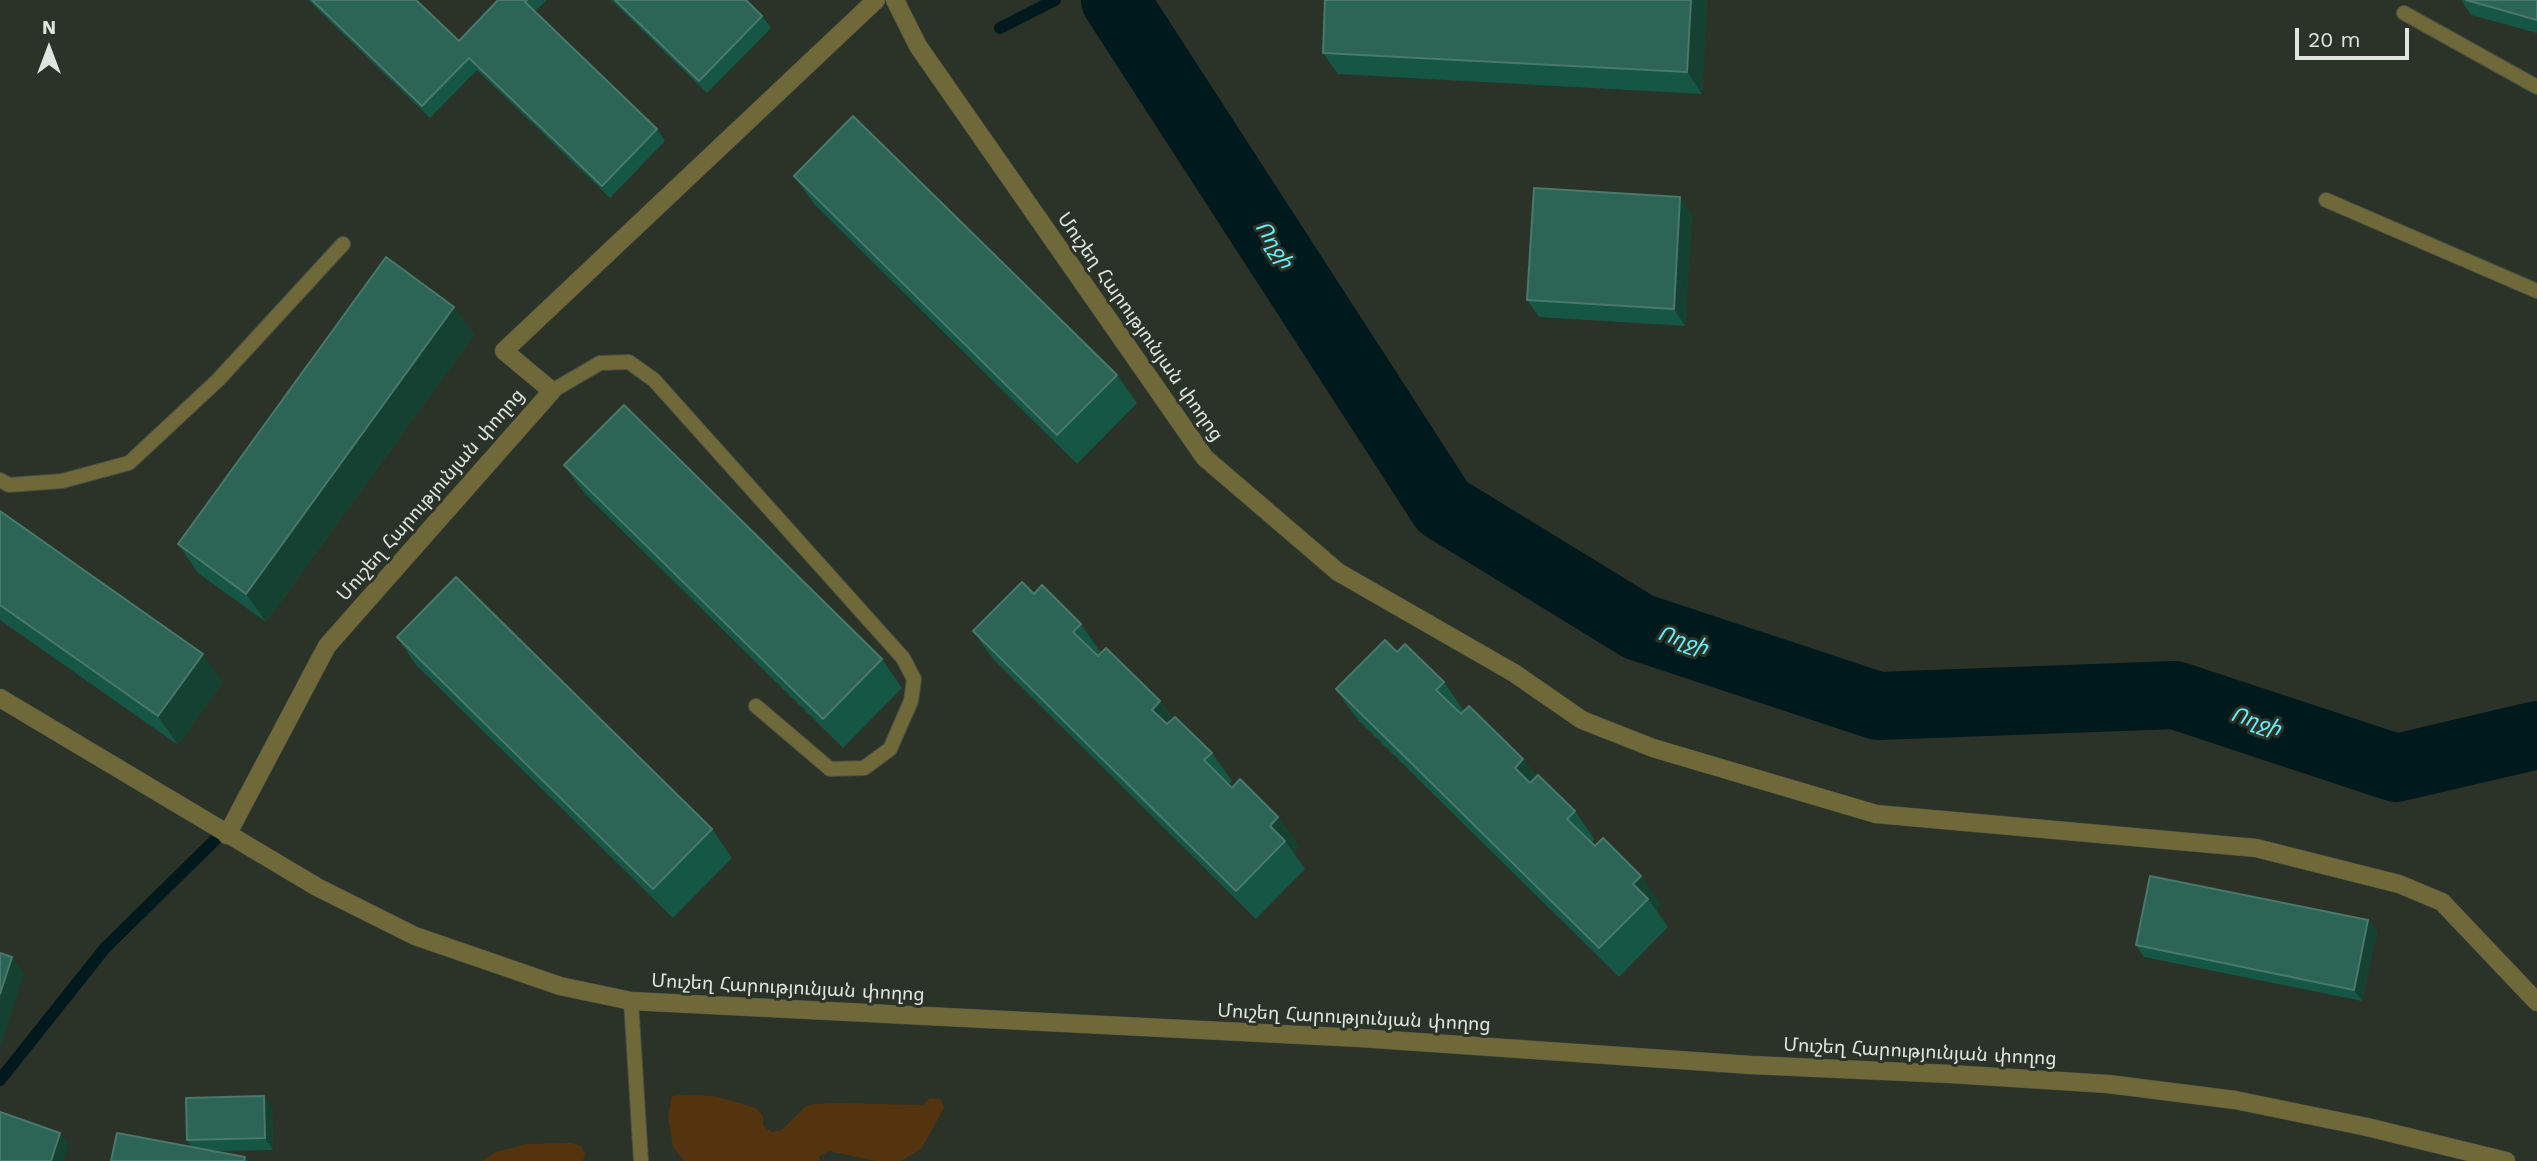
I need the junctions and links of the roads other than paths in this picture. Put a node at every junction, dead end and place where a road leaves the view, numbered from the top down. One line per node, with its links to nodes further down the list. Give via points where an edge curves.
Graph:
1 (876, 0): 8 (street, Մուշեղ Հարությունյան փողոց, via 504,351)
2 (895, 0): 14 (street, Մուշեղ Հարությունյան փողոց, via 918,46 1205,458 1338,572 1514,673 1582,720 1653,748 1876,814 2256,848 2399,884 2442,902)
3 (2404, 13): 4 (lane)
4 (2537, 87)
5 (2326, 200): 7 (lane)
6 (343, 243): 9 (lane, via 218,380 129,463 62,481 9,485)
7 (2537, 291)
8 (552, 391): 11 (lane, via 600,363 629,362 654,380 903,657 914,679 911,701 890,749 864,768 830,769); 12 (street, Մուշեղ Հարությունյան փողոց, via 327,646)
9 (0, 480)
10 (0, 698): 12 (street, Մուշեղ Հարությունյան փողոց)
11 (756, 706)
12 (227, 835): 13 (street, Մուշեղ Հարությունյան փողոց, via 415,936 560,986)
13 (631, 1002): 15 (lane); 16 (street, Մուշեղ Հարությունյան փողոց, via 1360,1038 2108,1084 2235,1100)
14 (2537, 1002)
15 (642, 1161)
16 (2507, 1161)

